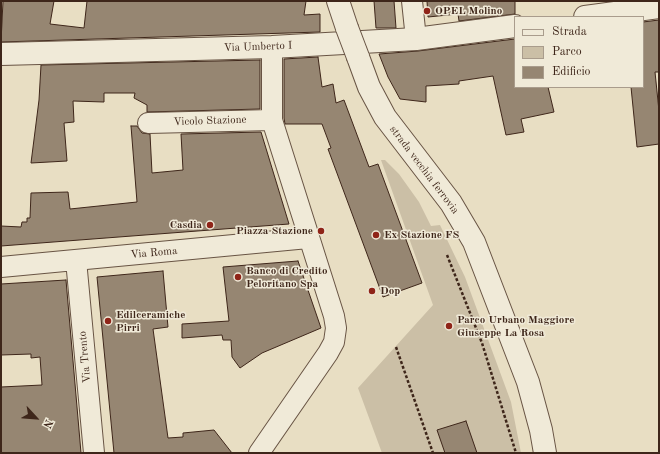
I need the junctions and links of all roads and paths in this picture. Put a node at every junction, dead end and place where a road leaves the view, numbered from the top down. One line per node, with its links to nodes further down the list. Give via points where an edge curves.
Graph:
1 (338, 1): 20 (street, strada vecchia ferrovia, bridge, via 369,87 385,117 451,203 474,242 528,382)
2 (412, 1): 6 (street)
3 (659, 7): 4 (street)
4 (592, 16)
5 (514, 26): 6 (street, Via Umberto I)
6 (416, 39): 7 (street, Via Umberto I)
7 (272, 47): 8 (street, Via Umberto I); 9 (street)
8 (1, 54)
9 (272, 120): 10 (street, Vicolo Stazione); 11 (street)
10 (148, 123)
11 (308, 238): 13 (street, Via Roma); 17 (street, via 334,316 334,342)
12 (447, 255): 19 (path, via 482,343)
13 (76, 260): 14 (street, Via Roma); 16 (street, Via Trento)
14 (1, 267)
15 (396, 347): 18 (path)
16 (94, 453)
17 (259, 453)
18 (432, 453)
19 (516, 453)
20 (545, 453)

